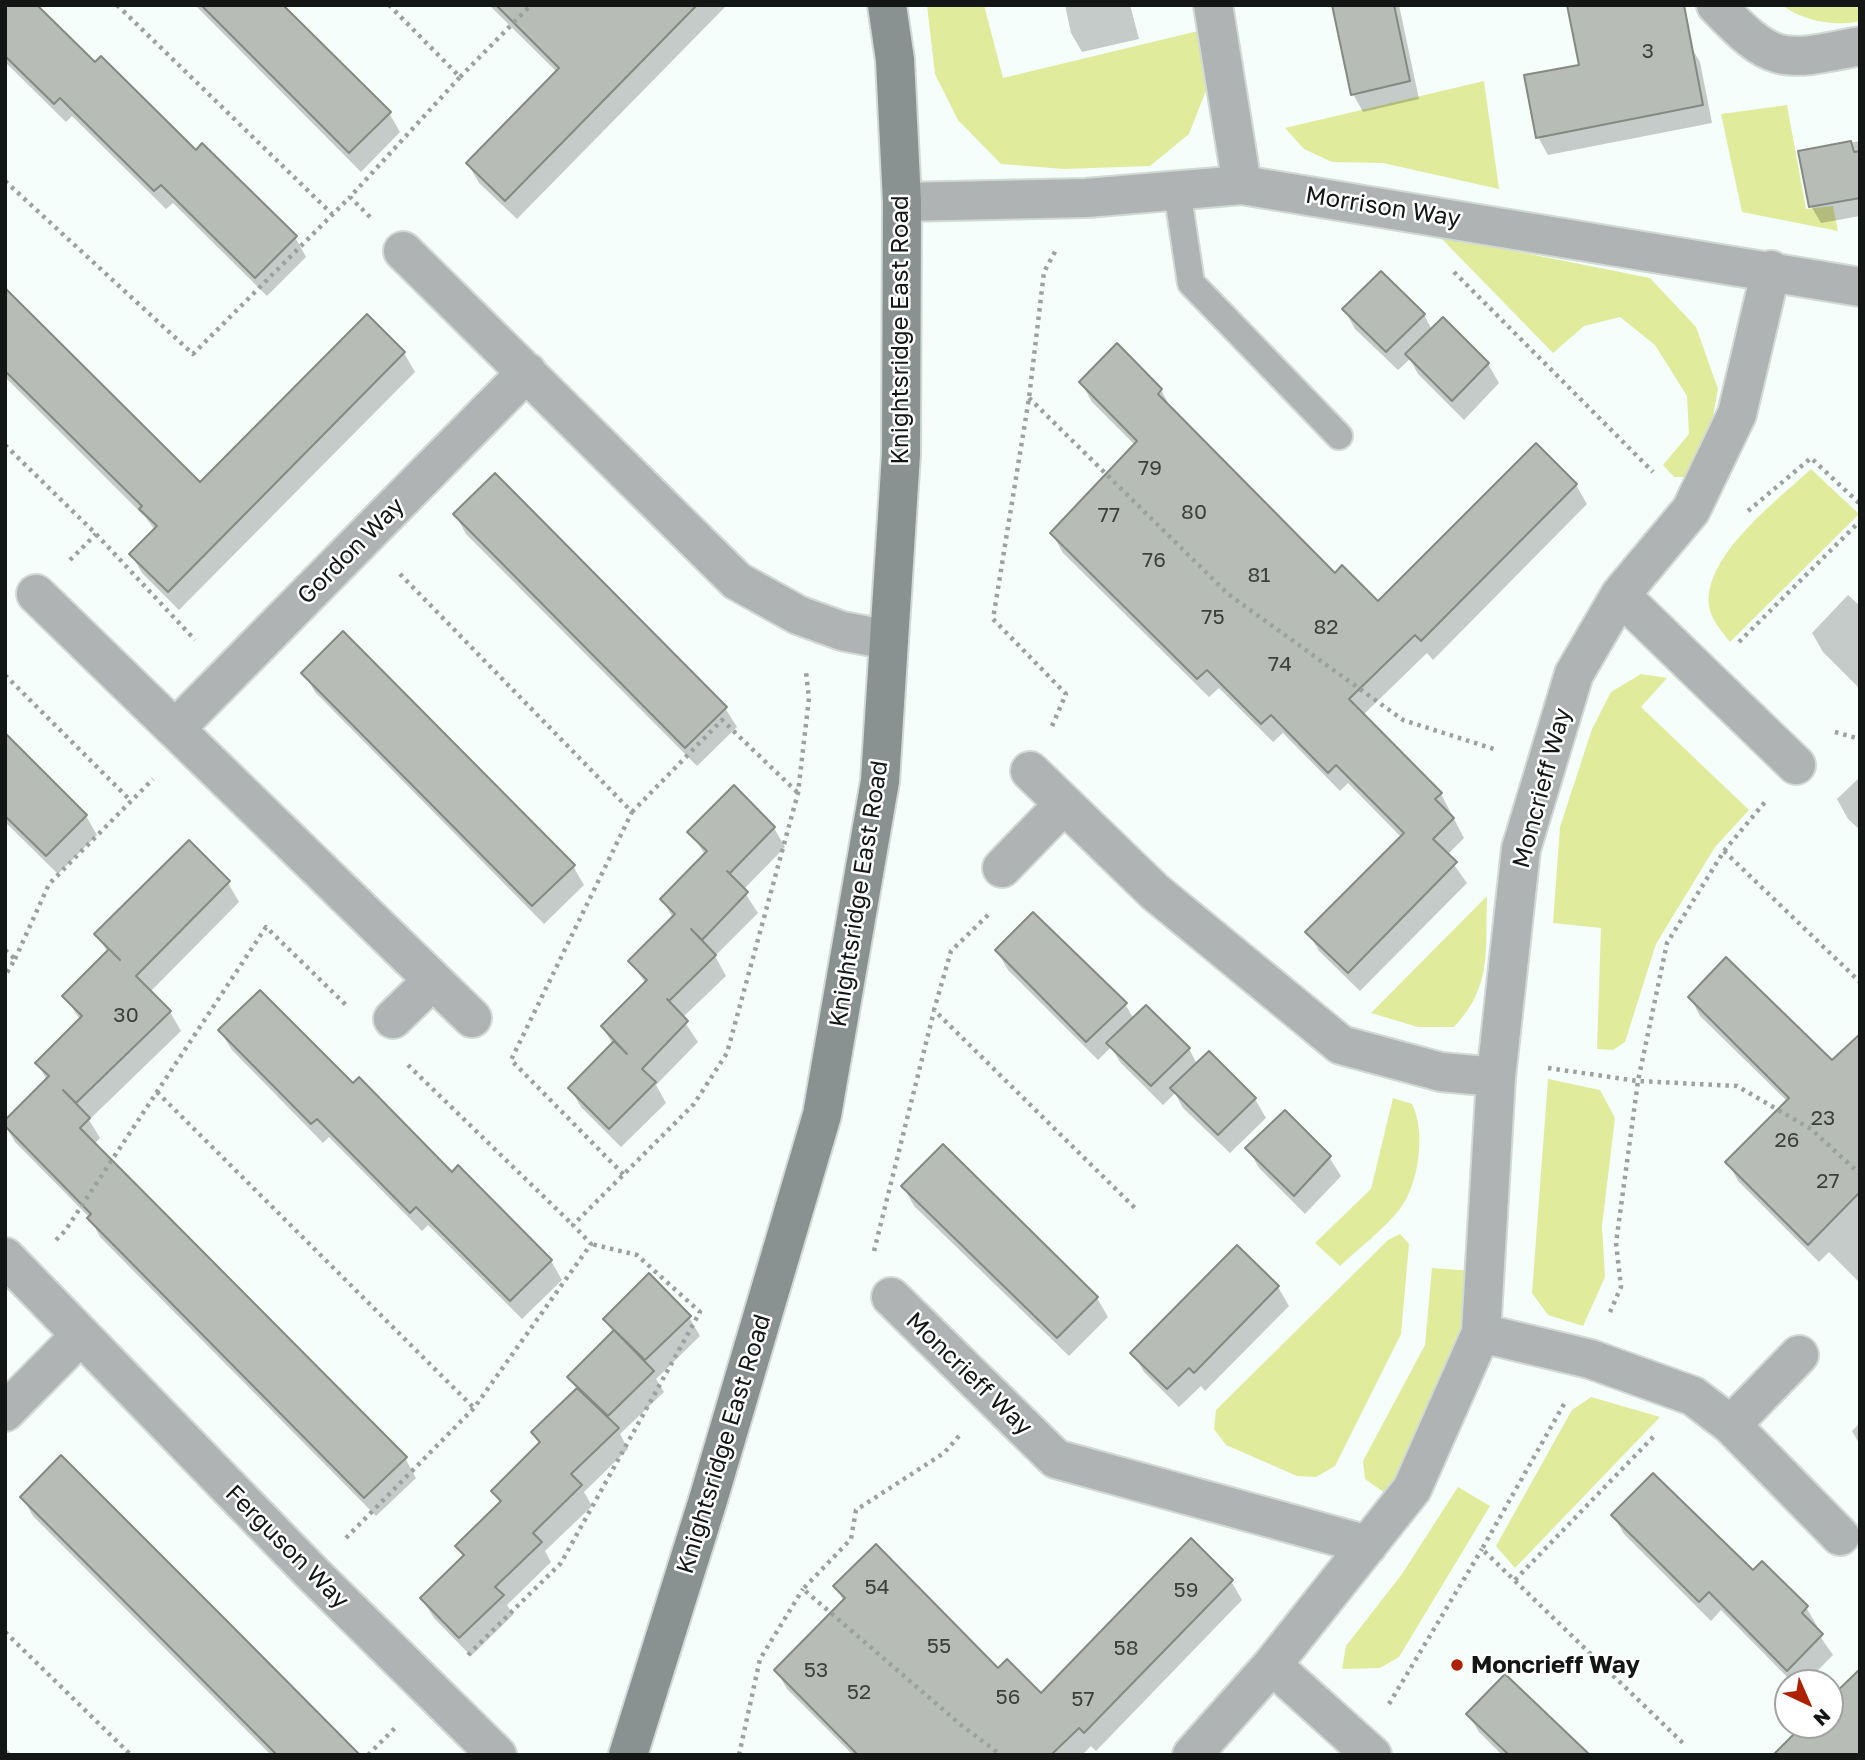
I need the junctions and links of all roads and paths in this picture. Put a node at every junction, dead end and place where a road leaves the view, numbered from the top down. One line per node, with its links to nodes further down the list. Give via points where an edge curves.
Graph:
1 (117, 5): 16 (path)
2 (389, 5): 8 (path)
3 (531, 5): 8 (path)
4 (887, 5): 14 (street, Knightsridge East Road, via 895,60)
5 (1213, 5): 10 (street)
6 (1716, 5): 7 (street, via 1749,40 1775,55 1810,56)
7 (1860, 46)
8 (460, 77): 12 (path)
9 (5, 181): 16 (path, via 193,354)
10 (1242, 185): 11 (street, Morrison Way); 15 (street, Morrison Way)
11 (1177, 190): 13 (street, Morrison Way); 22 (lane, via 1191,283)
12 (350, 197): 16 (path); 17 (path)
13 (1086, 198): 14 (street, Morrison Way); 21 (path, via 1044,272)
14 (902, 202): 31 (street, Knightsridge East Road, via 901,454)
15 (1418, 213): 18 (street, Morrison Way); 25 (path, via 1419,237)
16 (332, 214)
17 (403, 251): 20 (street)
18 (1771, 270): 19 (street, Morrison Way); 25 (street, Moncrieff Way, via 1737,414)
19 (1860, 287)
20 (527, 372): 27 (street, Gordon Way); 30 (street, via 737,581)
21 (1029, 398): 37 (path, via 1228,594 1403,720); 39 (path, via 993,620 1066,694)
22 (1339, 436)
23 (5, 445): 32 (path)
24 (1860, 504): 25 (path, via 1811,458 1743,516)
25 (1691, 510): 29 (street, Moncrieff Way)
26 (1860, 521): 34 (path)
27 (364, 538): 32 (street, Gordon Way); 43 (path)
28 (36, 594): 35 (street)
29 (1620, 596): 34 (street); 37 (street, Moncrieff Way, via 1574,674)
30 (798, 615): 31 (street, via 842,631); 40 (path, via 809,698)
31 (889, 640): 88 (street, Knightsridge East Road, via 880,781 822,1115)
32 (228, 674): 35 (street, Gordon Way)
33 (5, 675): 41 (path)
34 (1704, 676): 38 (street)
35 (182, 736): 41 (path); 49 (street)
36 (1860, 739): 38 (path, via 1836,730)
37 (1546, 765): 56 (street, Moncrieff Way, via 1521,849)
38 (1796, 765): 44 (path)
39 (1030, 771): 42 (street)
40 (798, 793): 43 (path, via 722,720); 60 (path, via 727,1053 694,1104)
41 (131, 801): 47 (path, via 48,884)
42 (1064, 804): 45 (street); 56 (street, via 1155,892 1341,1045 1441,1072)
43 (632, 812): 60 (path, via 511,1060)
44 (1724, 851): 50 (path); 57 (path, via 1667,943)
45 (1002, 867): 51 (path, via 1014,890 951,951)
46 (5, 950): 47 (path)
47 (15, 959): 48 (path)
48 (5, 976)
49 (432, 981): 53 (street); 54 (street)
50 (1860, 982)
51 (934, 1010): 61 (path); 65 (path, via 868,1273)
52 (356, 1014): 58 (path, via 266,927)
53 (393, 1018)
54 (472, 1018)
55 (405, 1062): 62 (path)
56 (1497, 1068): 57 (path); 66 (street, Moncrieff Way)
57 (1638, 1081): 59 (path, via 1737,1086 1811,1129); 69 (path, via 1616,1244 1621,1287)
58 (157, 1093): 64 (path, via 65,1231); 72 (path)
59 (1860, 1174)
60 (624, 1175): 62 (path)
61 (1138, 1210)
62 (573, 1225): 63 (path)
63 (591, 1244): 72 (path); 83 (path, via 637,1255 700,1312 561,1563)
64 (14, 1266): 67 (street, Ferguson Way)
65 (891, 1297): 71 (street, Moncrieff Way)
66 (1481, 1333): 69 (street); 76 (street, Moncrieff Way, via 1412,1489)
67 (80, 1336): 73 (street); 78 (street, Ferguson Way)
68 (1799, 1355): 74 (street)
69 (1590, 1359): 70 (street); 77 (path)
70 (1693, 1396): 74 (street); 79 (path)
71 (995, 1398): 76 (street, Moncrieff Way, via 1056,1459); 80 (path, via 944,1453 856,1510 851,1539)
72 (474, 1408): 78 (path)
73 (5, 1412)
74 (1731, 1425): 75 (street)
75 (1840, 1536)
76 (1368, 1545): 82 (street, Moncrieff Way)
77 (1482, 1549): 79 (path); 85 (path)
78 (312, 1573): 83 (street, Ferguson Way)
79 (1515, 1580): 84 (path)
80 (803, 1589): 89 (path, via 760,1659); 90 (path)
81 (5, 1632): 86 (path)
82 (1272, 1665): 85 (street); 91 (street, Moncrieff Way)
83 (432, 1691): 87 (street, Ferguson Way)
84 (1686, 1746)
85 (1368, 1751)
86 (131, 1755)
87 (497, 1755)
88 (628, 1755)
89 (739, 1755)
90 (1001, 1755)
91 (1192, 1755)

